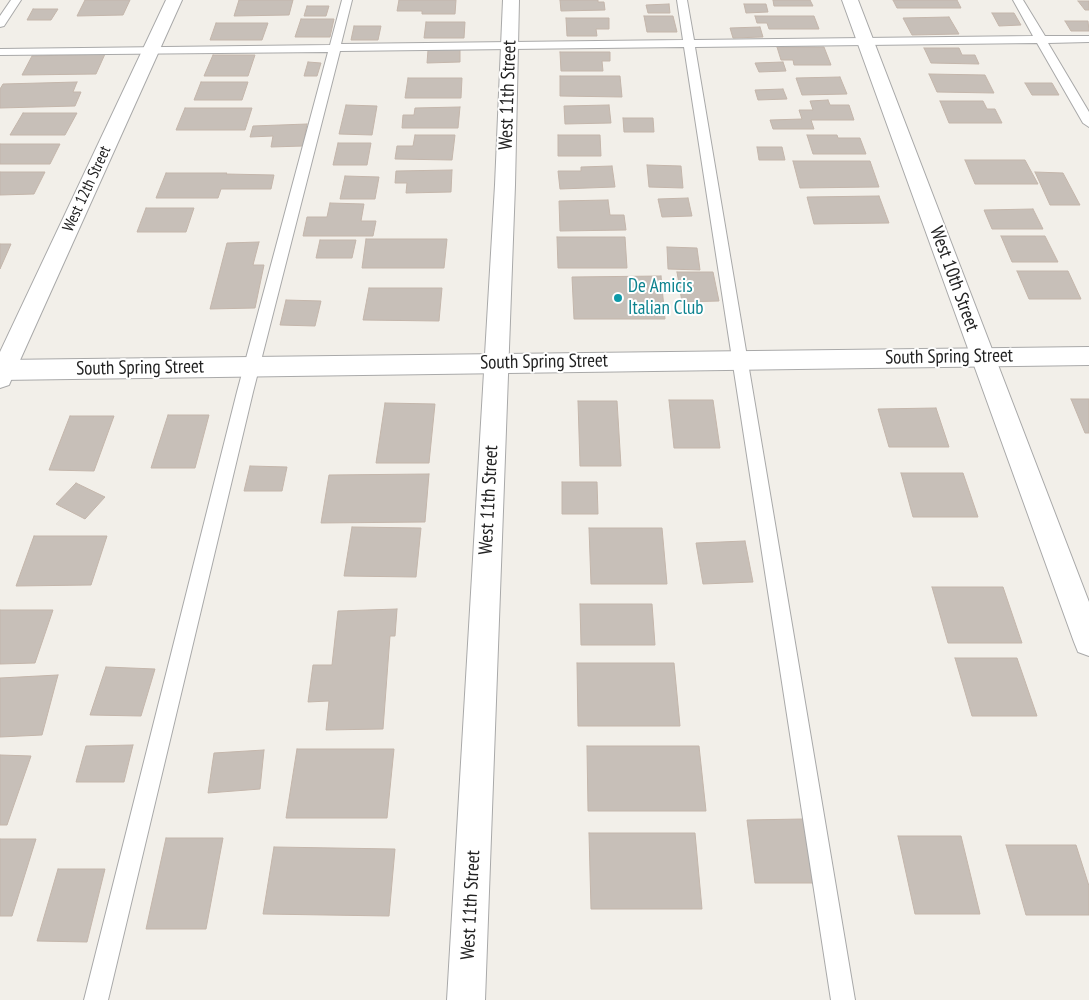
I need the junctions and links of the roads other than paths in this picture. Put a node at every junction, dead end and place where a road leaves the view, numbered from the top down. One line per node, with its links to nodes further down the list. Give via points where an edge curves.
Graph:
1 (16, 0): 8 (lane)
2 (174, 0): 15 (street, West 12th Street)
3 (347, 0): 14 (lane)
4 (511, 0): 12 (street, West 11th Street)
5 (682, 0): 13 (lane)
6 (850, 0): 11 (street, West 10th Street)
7 (1018, 0): 10 (lane)
8 (0, 24)
9 (1089, 39): 10 (lane)
10 (1041, 40): 11 (lane); 17 (lane)
11 (866, 43): 13 (lane); 19 (street, West 10th Street)
12 (510, 45): 13 (lane); 14 (lane); 21 (street, West 11th Street)
13 (689, 45): 20 (lane)
14 (335, 48): 15 (lane); 22 (lane)
15 (152, 50): 16 (lane); 23 (street, West 12th Street)
16 (0, 52)
17 (1089, 123)
18 (1089, 356): 19 (street, South Spring Street)
19 (983, 357): 20 (street, South Spring Street); 24 (street, West 10th Street)
20 (740, 360): 21 (street, South Spring Street); 27 (lane)
21 (496, 363): 22 (street, South Spring Street); 26 (street, West 11th Street)
22 (253, 367): 23 (street, South Spring Street); 25 (lane)
23 (1, 373)
24 (1089, 642)
25 (96, 1000)
26 (466, 1000)
27 (843, 1000)

